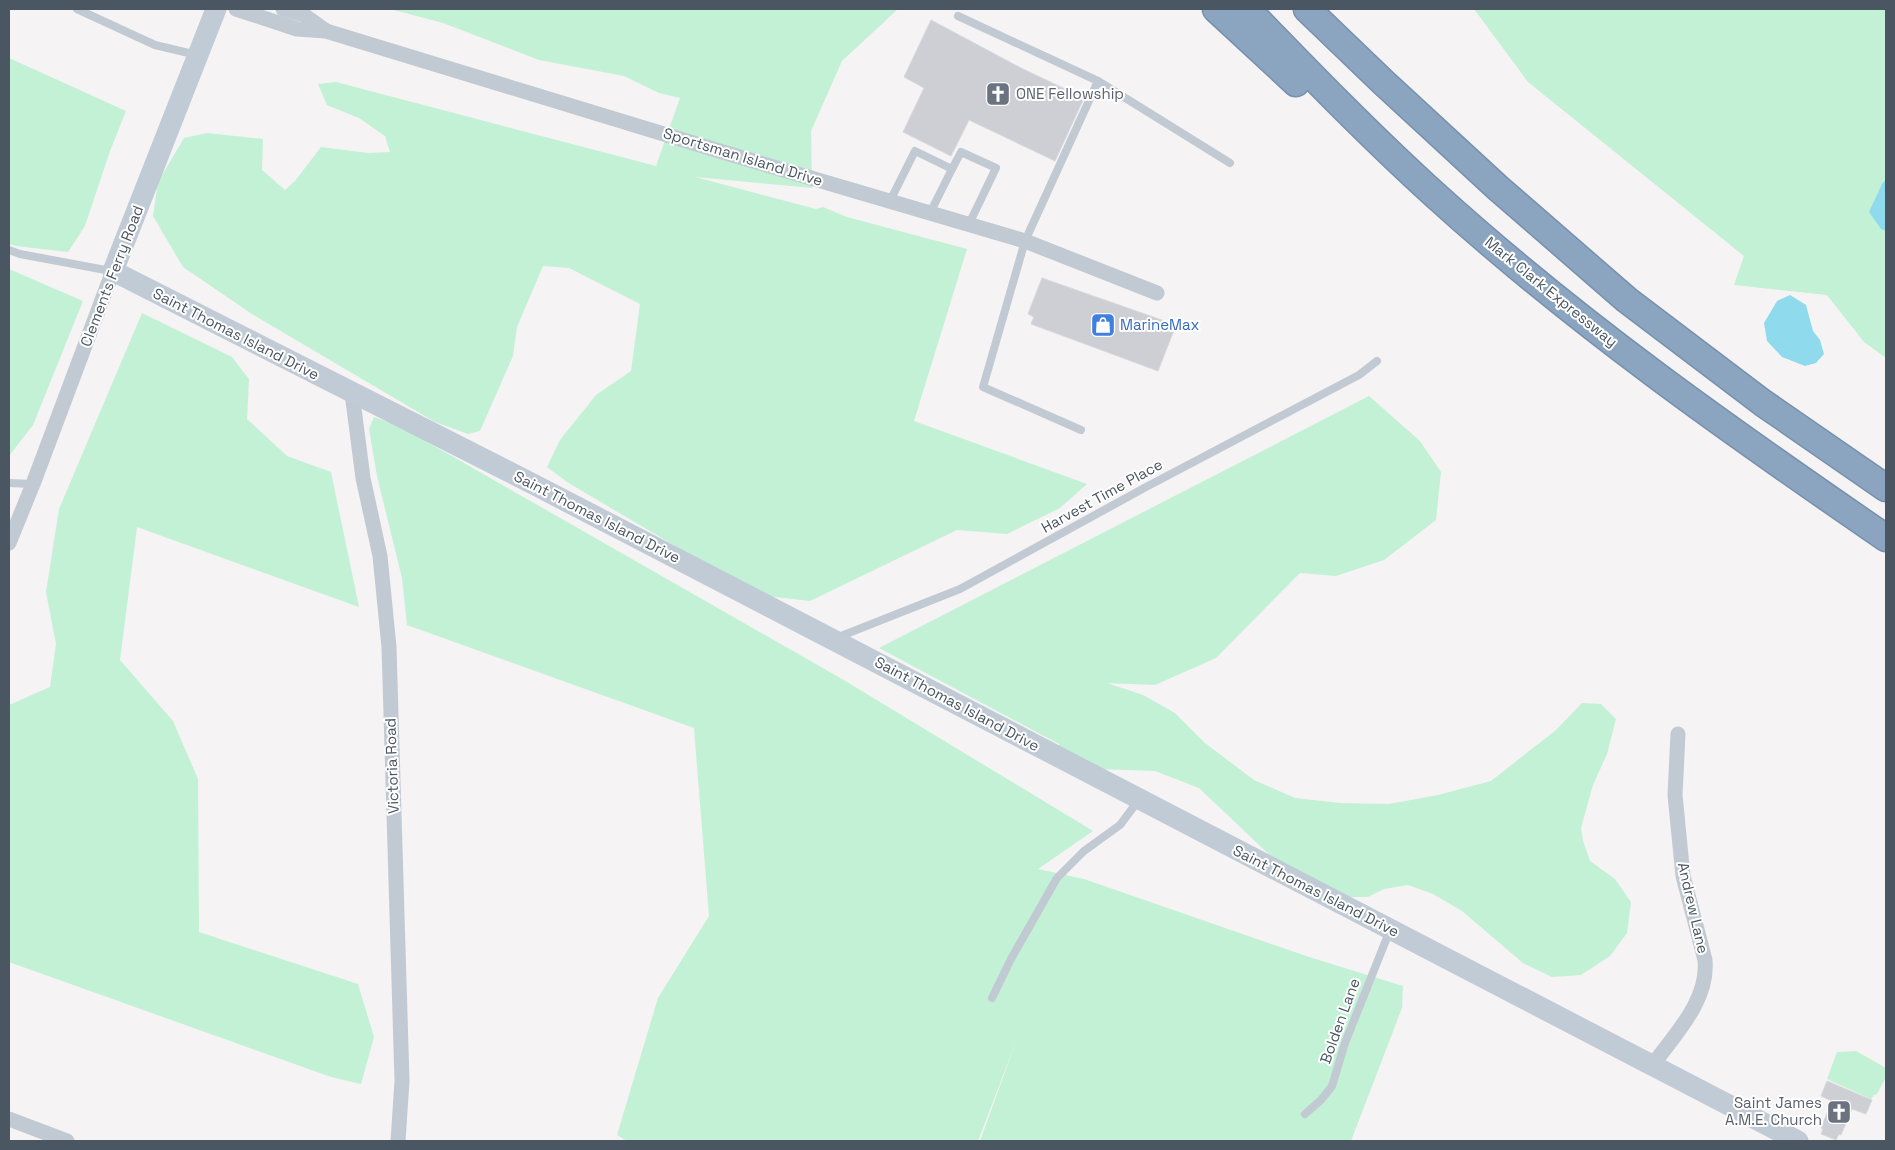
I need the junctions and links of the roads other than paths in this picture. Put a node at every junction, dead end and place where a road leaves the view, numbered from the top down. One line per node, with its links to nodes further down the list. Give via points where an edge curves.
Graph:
1 (78, 9): 10 (lane, via 155,45)
2 (216, 9): 10 (main road, Clements Ferry Road)
3 (236, 9): 9 (street, Sportsman Island Drive, via 297,29)
4 (283, 9): 9 (street, Sportsman Island Drive, via 304,15)
5 (1216, 9): 14 (highway, via 1329,114)
6 (1247, 9): 14 (highway, Mark Clark Expressway, via 1343,108)
7 (1306, 9): 27 (highway, via 1498,188 1627,300 1763,403)
8 (958, 16): 11 (lane)
9 (326, 31): 15 (street, Sportsman Island Drive)
10 (199, 56): 20 (main road, Clements Ferry Road)
11 (1098, 81): 12 (lane); 18 (lane)
12 (1230, 163)
13 (952, 169): 15 (lane, via 914,151); 16 (lane); 17 (lane, via 961,152 996,168)
14 (1435, 195): 28 (highway, Mark Clark Expressway, via 1526,273 1674,390)
15 (890, 201): 16 (street, Sportsman Island Drive)
16 (930, 213): 17 (street, Sportsman Island Drive)
17 (969, 224): 18 (street, Sportsman Island Drive)
18 (1025, 241): 21 (street, Sportsman Island Drive); 24 (lane, via 983,387)
19 (9, 250): 20 (lane)
20 (113, 271): 23 (main road, Saint Thomas Island Drive); 26 (street, Clements Ferry Road)
21 (1156, 293)
22 (1377, 360): 30 (lane, Harvest Time Place, via 1359,375 960,589)
23 (352, 393): 30 (main road, Saint Thomas Island Drive); 39 (street, Victoria Road, via 363,478 380,556 389,647 402,1081)
24 (1082, 430)
25 (9, 483): 26 (lane)
26 (34, 484): 29 (street, Clements Ferry Road)
27 (1886, 488)
28 (1886, 538)
29 (9, 543)
30 (832, 639): 32 (main road, Saint Thomas Island Drive)
31 (1678, 734): 35 (street, Andrew Lane, via 1675,795 1682,868 1706,971 1693,1009)
32 (1139, 799): 33 (main road, Saint Thomas Island Drive); 34 (lane, via 1120,825 1084,851 1057,878)
33 (1390, 930): 35 (main road, Saint Thomas Island Drive); 36 (lane, Bolden Lane, via 1332,1086)
34 (992, 998)
35 (1652, 1066): 40 (main road, Saint Thomas Island Drive)
36 (1306, 1114)
37 (9, 1119): 38 (street)
38 (67, 1141)
39 (398, 1141)
40 (1798, 1141)

